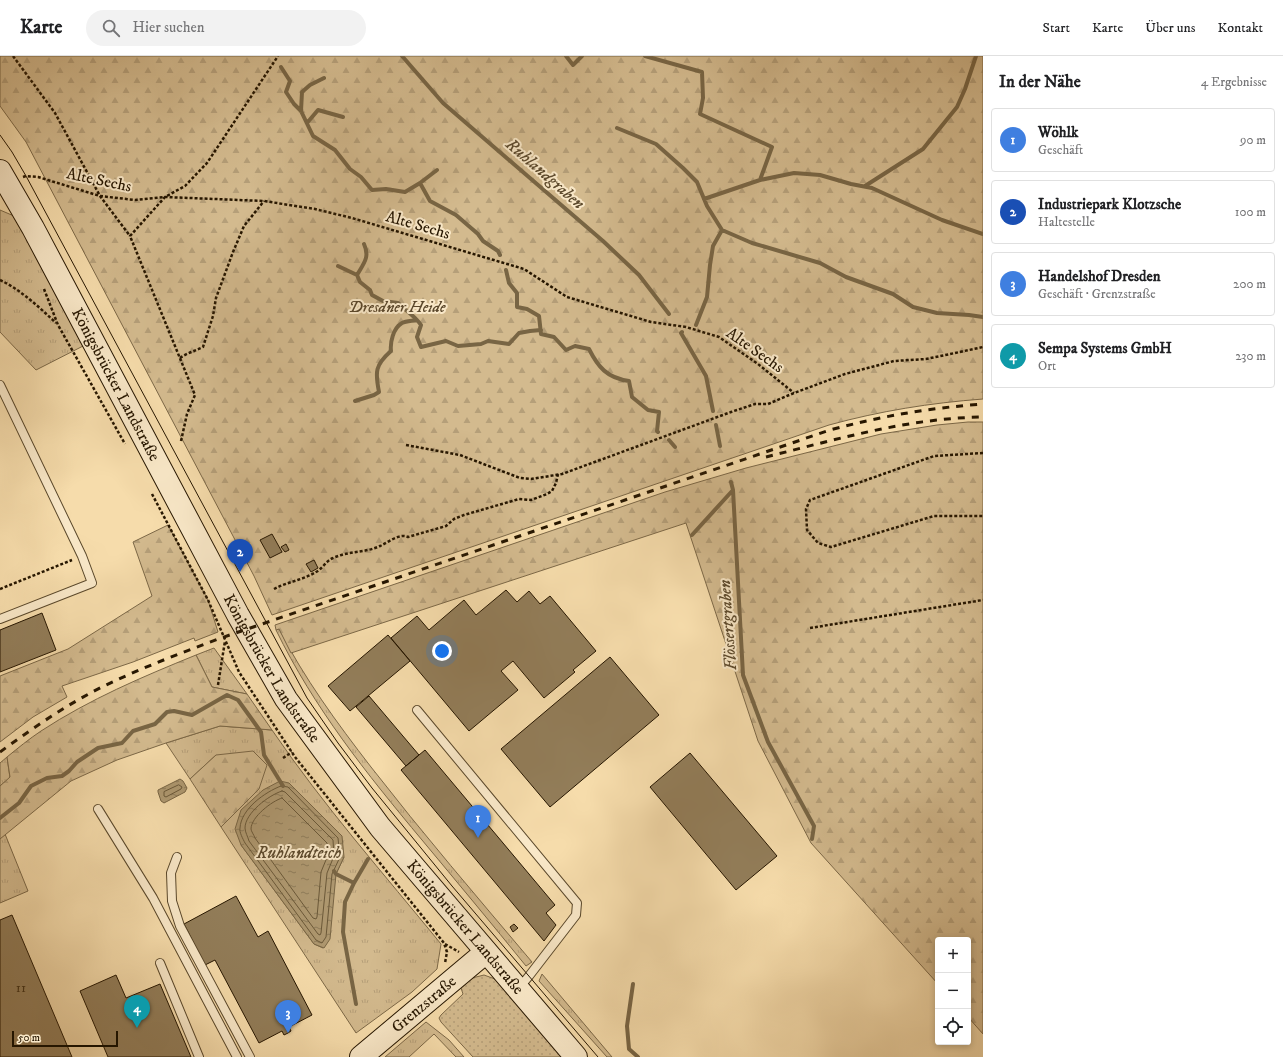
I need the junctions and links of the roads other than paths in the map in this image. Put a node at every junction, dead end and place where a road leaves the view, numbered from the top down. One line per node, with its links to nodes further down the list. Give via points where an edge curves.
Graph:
1 (4, 178): 7 (main road, Königsbrücker Landstraße, via 286,699 380,827)
2 (0, 385): 3 (lane, via 92,582)
3 (0, 619)
4 (417, 710): 9 (lane, via 577,903 576,914)
5 (98, 809): 11 (lane, via 153,898)
6 (177, 857): 12 (lane, via 171,873 172,901 180,926)
7 (486, 952): 9 (main road, Königsbrücker Landstraße); 13 (main road, Grenzstraße)
8 (160, 963): 10 (lane)
9 (518, 988): 14 (main road, Königsbrücker Landstraße)
10 (199, 1057)
11 (237, 1057)
12 (250, 1057)
13 (361, 1057)
14 (576, 1057)

